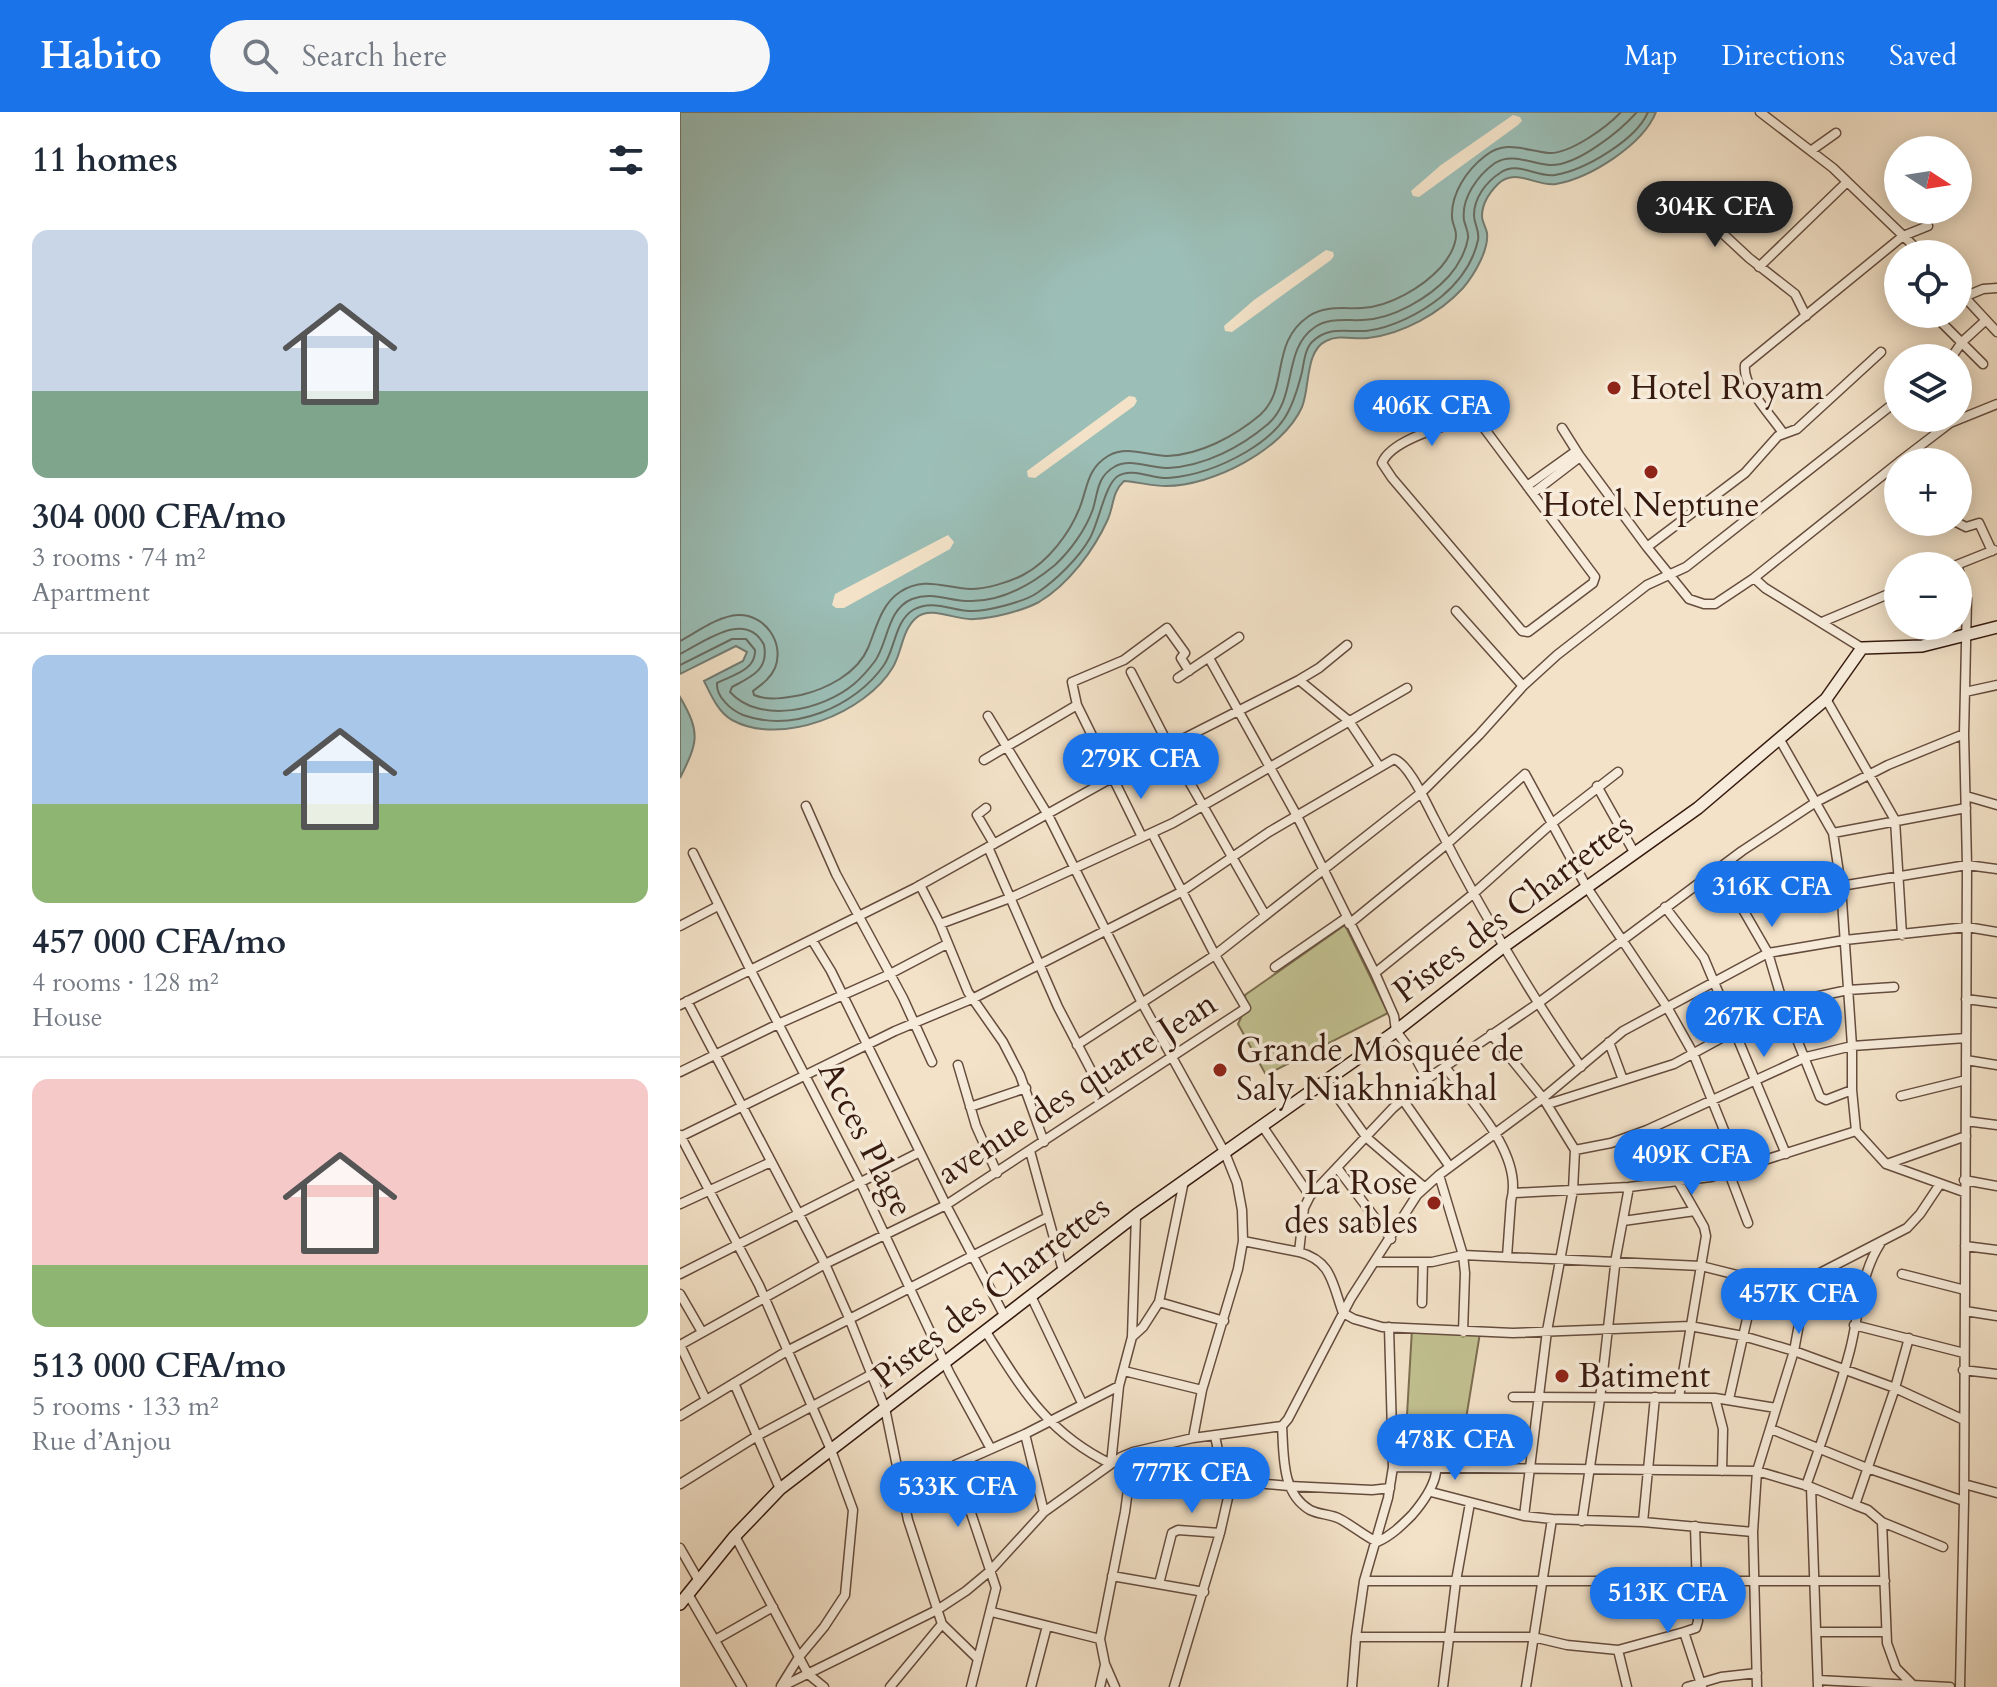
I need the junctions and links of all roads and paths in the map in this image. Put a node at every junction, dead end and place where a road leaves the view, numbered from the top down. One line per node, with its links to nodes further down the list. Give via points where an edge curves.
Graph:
1 (1760, 112): 3 (street)
2 (1836, 133): 3 (street)
3 (1812, 150): 4 (street)
4 (1847, 182): 7 (street); 9 (street)
5 (1671, 224): 9 (street, via 1687,204 1692,205)
6 (1928, 226): 7 (street)
7 (1903, 236): 8 (street); 13 (street)
8 (1907, 240)
9 (1759, 267): 13 (street, via 1795,294)
10 (1997, 288): 11 (street)
11 (1972, 292)
12 (1972, 305): 14 (street)
13 (1806, 316): 23 (street, via 1744,369)
14 (1986, 320): 16 (street); 17 (street)
15 (1948, 328): 17 (street)
16 (1997, 332)
17 (1962, 342): 19 (street)
18 (1881, 352): 23 (street, via 1797,429)
19 (1983, 364)
20 (1997, 404): 24 (street, via 1950,423)
21 (1884, 411): 32 (street)
22 (1562, 428): 25 (street)
23 (1783, 433): 29 (street, via 1745,473)
24 (1920, 448)
25 (1578, 454): 27 (street); 29 (street)
26 (1883, 475): 33 (street)
27 (1530, 489): 27 (street, via 1595,577 1525,632 1382,463 1391,450 1412,439 1464,420 1476,421)
28 (1972, 525): 30 (street, via 1979,523)
29 (1647, 547): 32 (street)
30 (1994, 550): 31 (street)
31 (1972, 560)
32 (1671, 576): 33 (street, via 1689,599 1710,605); 50 (street, via 1638,591)
33 (1754, 578): 36 (street)
34 (1884, 596): 36 (street)
35 (1456, 611): 50 (street)
36 (1822, 622): 43 (street)
37 (1997, 627): 38 (main road)
38 (1972, 633)
39 (1239, 637): 44 (street)
40 (1946, 640): 43 (main road)
41 (1966, 640): 52 (street)
42 (1347, 645): 48 (street)
43 (1862, 648): 53 (main road, Pistes des Charrettes)
44 (1209, 658): 45 (street); 55 (street)
45 (1189, 671): 47 (street); 54 (street, via 1181,658 1185,653 1166,629 1124,660 1073,680)
46 (1131, 672): 60 (street)
47 (1178, 678)
48 (1299, 680): 55 (street); 57 (street)
49 (1997, 685): 52 (street)
50 (1523, 686): 69 (street)
51 (1407, 688): 57 (street)
52 (1965, 692): 58 (street)
53 (1826, 699): 59 (main road, Pistes des Charrettes); 66 (street)
54 (1077, 705): 61 (street); 67 (street)
55 (1238, 711): 60 (street); 64 (street)
56 (988, 716): 61 (street)
57 (1349, 721): 63 (street); 64 (street)
58 (1964, 734): 66 (street); 70 (street)
59 (1780, 740): 71 (street); 86 (main road, Pistes des Charrettes, via 1698,808)
60 (1169, 746): 67 (street); 74 (street)
61 (1005, 747): 62 (street); 77 (street)
62 (984, 760)
63 (1379, 766): 69 (street, via 1398,759); 78 (street)
64 (1269, 767): 74 (street); 78 (street)
65 (1618, 772): 68 (street)
66 (1869, 775): 71 (street); 79 (street)
67 (1111, 779): 77 (street); 83 (street)
68 (1597, 786): 80 (street); 86 (street)
69 (1421, 793): 84 (street); 93 (street)
70 (1966, 796): 72 (street); 76 (street)
71 (1816, 802): 82 (street); 91 (street)
72 (1997, 805)
73 (806, 806): 104 (street)
74 (1203, 806): 81 (street); 88 (street)
75 (986, 808): 85 (street, via 977,815)
76 (1966, 808): 79 (street); 89 (street)
77 (1048, 815): 85 (street); 90 (street)
78 (1297, 816): 88 (street); 93 (street)
79 (1895, 820): 82 (street); 94 (street)
80 (1551, 824): 84 (street, via 1525,774); 96 (street); 99 (street)
81 (1152, 833): 83 (street); 98 (street)
82 (1833, 833): 97 (street)
83 (1142, 837): 90 (street)
84 (1447, 844): 99 (street); 105 (street)
85 (991, 846): 95 (street); 100 (street)
86 (1634, 852): 96 (main road, Pistes des Charrettes)
87 (693, 853): 101 (street, Acces Plage)
88 (1232, 856): 98 (street); 103 (street)
89 (1967, 865): 92 (street); 94 (street); 108 (street)
90 (1075, 868): 100 (street); 109 (street)
91 (1719, 868): 102 (street); 117 (street)
92 (1997, 869)
93 (1323, 871): 103 (street); 105 (street)
94 (1899, 876): 97 (street); 111 (street)
95 (920, 885): 104 (street); 106 (street)
96 (1586, 886): 114 (street); 116 (main road, Pistes des Charrettes)
97 (1841, 886): 113 (street)
98 (1181, 892): 109 (street); 118 (street)
99 (1473, 894): 116 (street); 122 (street)
100 (1010, 898): 106 (street); 119 (street)
101 (718, 906): 107 (street); 121 (street, Acces Plage)
102 (1665, 907): 114 (street); 124 (street)
103 (1265, 915): 118 (street)
104 (859, 917): 112 (street); 123 (street)
105 (1348, 921): 120 (street); 122 (street)
106 (940, 924): 115 (street)
107 (680, 926)
108 (1967, 927): 110 (street); 111 (street); 129 (street)
109 (1105, 929): 119 (street); 130 (street)
110 (1997, 932)
111 (1902, 935): 113 (street)
112 (812, 940): 121 (street); 127 (street)
113 (1845, 940): 117 (street); 126 (street)
114 (1622, 941): 133 (street); 134 (street)
115 (947, 944): 123 (street); 128 (street)
116 (1503, 947): 133 (street); 139 (main road, Pistes des Charrettes)
117 (1768, 953): 124 (street); 135 (street)
118 (1215, 955): 130 (street); 148 (street, avenue des quatre Jean, via 1244,1008)
119 (1039, 965): 128 (street); 143 (street)
120 (1275, 967)
121 (750, 969): 131 (street); 137 (street, Acces Plage)
122 (1375, 973): 139 (street)
123 (888, 975): 127 (street); 136 (street)
124 (1716, 982): 134 (street); 138 (street)
125 (1894, 987): 126 (street)
126 (1848, 990): 135 (street); 145 (street)
127 (841, 995): 137 (street); 144 (street)
128 (974, 998): 136 (street); 163 (street)
129 (1966, 999): 132 (street); 141 (street)
130 (1141, 1001): 143 (street); 148 (street)
131 (683, 1003): 147 (street)
132 (1997, 1003)
133 (1537, 1004): 140 (street); 155 (street)
134 (1667, 1007): 142 (street); 146 (street)
135 (1784, 1007): 138 (street); 149 (street)
136 (915, 1022): 144 (street); 151 (street)
137 (778, 1024): 147 (street); 157 (street, Acces Plage)
138 (1736, 1030): 146 (street); 160 (street)
139 (1396, 1031): 158 (street); 162 (main road, Pistes des Charrettes)
140 (1491, 1034): 154 (street); 168 (street)
141 (1966, 1038): 145 (street); 150 (street)
142 (1609, 1042): 155 (street); 159 (street)
143 (1077, 1045): 166 (street)
144 (867, 1046): 157 (street); 183 (street)
145 (1852, 1046): 149 (street); 164 (street)
146 (1693, 1053): 159 (street); 169 (street)
147 (716, 1055): 156 (street); 170 (street)
148 (1170, 1056): 166 (street, avenue des quatre Jean); 184 (street)
149 (1806, 1057): 160 (street); 164 (street, via 1822,1100)
150 (1966, 1060): 153 (street); 161 (street)
151 (932, 1062)
152 (958, 1065): 171 (street)
153 (1997, 1065)
154 (1445, 1067): 158 (street); 176 (street)
155 (1581, 1067): 168 (street)
156 (680, 1072)
157 (806, 1077): 170 (street); 196 (street, Acces Plage)
158 (1427, 1079): 167 (street)
159 (1623, 1080): 168 (street)
160 (1757, 1080): 169 (street); 185 (street)
161 (1966, 1080): 165 (street); 172 (street)
162 (1326, 1081): 174 (main road, Pistes des Charrettes); 179 (street)
163 (1026, 1088): 171 (street); 180 (street)
164 (1852, 1090): 175 (street)
165 (1901, 1096)
166 (1106, 1099): 180 (street, avenue des quatre Jean)
167 (1403, 1100): 179 (street); 188 (street)
168 (1545, 1101): 176 (street); 181 (street)
169 (1712, 1101): 181 (street, via 1631,1137); 190 (street)
170 (743, 1107): 177 (street); 186 (street)
171 (970, 1107): 191 (street)
172 (1966, 1121): 173 (street); 178 (street)
173 (1997, 1125)
174 (1263, 1127): 184 (main road, Pistes des Charrettes); 206 (street)
175 (1856, 1131): 185 (street); 187 (street)
176 (1496, 1133): 188 (street); 205 (street)
177 (680, 1136): 202 (street)
178 (1966, 1136): 187 (street); 194 (street)
179 (1367, 1138): 189 (street); 200 (street)
180 (1044, 1142): 182 (street, avenue des quatre Jean)
181 (1575, 1150): 203 (street)
182 (1030, 1151): 191 (street, avenue des quatre Jean); 212 (street)
183 (920, 1152): 196 (street); 208 (street)
184 (1225, 1153): 195 (main road, Pistes des Charrettes); 217 (street, via 1240,1196)
185 (1786, 1154): 190 (street)
186 (771, 1162): 202 (street); 210 (street)
187 (1886, 1164): 198 (street)
188 (1450, 1167): 193 (street)
189 (1338, 1169): 206 (street); 216 (street)
190 (1740, 1170): 192 (street)
191 (997, 1173): 208 (street, avenue des quatre Jean)
192 (1729, 1173): 197 (street); 214 (street)
193 (1439, 1175): 200 (street); 223 (street)
194 (1964, 1180): 199 (street); 204 (street)
195 (1184, 1181): 211 (main road, Pistes des Charrettes); 242 (street)
196 (860, 1182): 210 (street); 215 (street, Acces Plage)
197 (1679, 1183): 201 (street); 209 (street)
198 (1940, 1184): 204 (street); 219 (street, via 1907,1228)
199 (1997, 1186)
200 (1424, 1187): 216 (street)
201 (1629, 1187): 203 (street); 213 (street)
202 (709, 1190): 207 (street); 218 (street)
203 (1573, 1190): 205 (street); 226 (street)
204 (1964, 1192): 220 (street)
205 (1514, 1193): 225 (street)
206 (1310, 1196): 222 (street)
207 (680, 1204)
208 (946, 1205): 215 (street, avenue des quatre Jean); 224 (street)
209 (1695, 1211): 213 (street); 231 (street, via 1705,1232)
210 (798, 1213): 218 (street); 230 (street)
211 (1136, 1215): 232 (main road, Pistes des Charrettes); 259 (street)
212 (1048, 1217): 224 (street); 232 (street)
213 (1623, 1221): 229 (street)
214 (1748, 1223)
215 (885, 1234): 230 (street, avenue des quatre Jean); 236 (street, Acces Plage)
216 (1391, 1239): 227 (street)
217 (1243, 1241): 222 (street); 249 (street)
218 (737, 1243): 233 (street); 241 (street)
219 (1881, 1243): 238 (street, via 1816,1275); 250 (street)
220 (1965, 1246): 221 (street); 237 (street)
221 (1997, 1250)
222 (1299, 1252): 245 (street, via 1323,1263)
223 (1463, 1255): 225 (street); 228 (street); 257 (street)
224 (973, 1257): 236 (street); 247 (street)
225 (1507, 1257): 226 (street)
226 (1561, 1261): 229 (street); 254 (street)
227 (1377, 1262): 228 (street); 245 (street)
228 (1423, 1262): 243 (street)
229 (1616, 1262): 231 (street); 253 (street)
230 (825, 1264): 241 (street, avenue des quatre Jean); 248 (street)
231 (1701, 1266): 235 (street); 251 (street)
232 (1063, 1271): 240 (main road, Pistes des Charrettes)
233 (680, 1274)
234 (1902, 1274): 237 (street)
235 (1756, 1279): 238 (street); 258 (street)
236 (909, 1288): 248 (street); 265 (street, Acces Plage)
237 (1965, 1290): 244 (street)
238 (1805, 1292): 263 (street)
239 (680, 1294): 255 (street)
240 (1031, 1296): 247 (main road, Pistes des Charrettes); 283 (street)
241 (763, 1298): 255 (street, avenue des quatre Jean); 262 (street)
242 (1159, 1302): 249 (street); 259 (street)
243 (1422, 1303)
244 (1965, 1311): 246 (street); 264 (street)
245 (1343, 1313): 252 (street); 290 (street)
246 (1997, 1316)
247 (1005, 1317): 256 (main road, Pistes des Charrettes)
248 (849, 1318): 262 (street); 269 (street)
249 (1224, 1321): 274 (street)
250 (1854, 1325): 260 (street); 266 (street)
251 (1690, 1326): 253 (street); 258 (street); 277 (street)
252 (1389, 1327): 257 (street); 292 (street)
253 (1608, 1329): 254 (street); 280 (street)
254 (1547, 1331): 257 (street); 279 (street)
255 (702, 1332): 261 (street, avenue des quatre Jean)
256 (986, 1332): 265 (main road, Pistes des Charrettes); 289 (street)
257 (1463, 1332)
258 (1743, 1336): 263 (street); 281 (street)
259 (1132, 1337): 268 (street)
260 (1909, 1338): 264 (street); 273 (street)
261 (680, 1345): 282 (street)
262 (787, 1351): 271 (street); 284 (street)
263 (1794, 1351): 266 (street); 286 (street)
264 (1964, 1353): 267 (street)
265 (946, 1364): 285 (main road, Pistes des Charrettes); 300 (street, Acces Plage)
266 (1843, 1369): 273 (street); 299 (street)
267 (1963, 1370): 270 (street); 288 (street)
268 (1124, 1371): 272 (street); 274 (street)
269 (872, 1374): 284 (street); 285 (street)
270 (1997, 1374)
271 (734, 1383): 282 (street); 296 (street)
272 (1119, 1386): 283 (street); 303 (street)
273 (1895, 1388): 288 (street); 306 (street)
274 (1202, 1390): 298 (street)
275 (1513, 1397): 279 (street)
276 (1655, 1397): 277 (street); 280 (street); 309 (street)
277 (1679, 1397): 278 (street)
278 (1715, 1398): 281 (street); 310 (street, via 1723,1429)
279 (1538, 1399): 280 (street); 308 (street)
280 (1600, 1399): 307 (street)
281 (1729, 1399): 286 (street)
282 (706, 1400): 287 (street)
283 (1082, 1403): 289 (street)
284 (811, 1406): 296 (street); 301 (street)
285 (885, 1408): 301 (main road, Pistes des Charrettes); 352 (street, via 908,1520)
286 (1776, 1408): 293 (street)
287 (680, 1416)
288 (1964, 1420): 315 (street)
289 (1049, 1421): 295 (street); 303 (street)
290 (1282, 1426): 297 (street); 316 (street)
291 (1437, 1426): 292 (street); 294 (street); 305 (street)
292 (1394, 1429): 304 (street)
293 (1771, 1429): 299 (street); 311 (street)
294 (1470, 1430)
295 (1025, 1434): 300 (street); 325 (street)
296 (757, 1436): 314 (street); 319 (street)
297 (1215, 1436): 298 (street); 313 (street)
298 (1193, 1438): 302 (street)
299 (1820, 1448): 306 (street); 317 (street)
300 (991, 1449): 338 (street, via 954,1468)
301 (831, 1450): 319 (main road, Pistes des Charrettes); 365 (street, via 854,1516 846,1587 830,1619)
302 (1133, 1452): 303 (street); 312 (street)
303 (1111, 1464): 325 (street)
304 (1393, 1467): 305 (street); 318 (street)
305 (1438, 1468): 308 (street); 320 (street)
306 (1867, 1468): 322 (street); 324 (street)
307 (1590, 1469): 308 (street); 309 (street); 328 (street)
308 (1529, 1470): 326 (street)
309 (1649, 1471): 310 (street); 329 (street)
310 (1722, 1471): 311 (street)
311 (1757, 1471): 317 (street); 332 (street)
312 (1131, 1472): 313 (street); 339 (street)
313 (1228, 1480): 316 (street); 333 (street)
314 (680, 1484)
315 (1964, 1484): 321 (street); 322 (street)
316 (1289, 1486): 318 (street); 335 (street, via 1307,1508 1335,1516)
317 (1809, 1486): 324 (street); 346 (street)
318 (1390, 1488): 335 (street)
319 (780, 1489): 334 (main road, Pistes des Charrettes)
320 (1431, 1492): 323 (street); 335 (street, via 1392,1534)
321 (1997, 1493)
322 (1964, 1501): 389 (street)
323 (1470, 1503): 326 (street); 342 (street)
324 (1855, 1505): 330 (street)
325 (1044, 1512): 338 (street)
326 (1524, 1516): 327 (street)
327 (1552, 1519): 328 (street); 343 (street)
328 (1582, 1521): 329 (street)
329 (1643, 1522): 331 (street)
330 (1882, 1522): 336 (street); 345 (street)
331 (1695, 1526): 332 (street); 347 (street)
332 (1753, 1532): 344 (street)
333 (1220, 1533): 348 (street, via 1172,1533); 349 (street)
334 (735, 1536): 340 (main road, Pistes des Charrettes); 351 (street)
335 (1377, 1542): 341 (street)
336 (1943, 1547)
337 (680, 1548): 340 (street)
338 (990, 1571): 352 (street); 353 (street, via 996,1588)
339 (1112, 1576): 348 (street); 362 (street)
340 (699, 1581): 350 (main road, Pistes des Charrettes)
341 (1364, 1581): 342 (street); 359 (street)
342 (1456, 1581): 343 (street); 360 (street)
343 (1542, 1581): 347 (street); 361 (street)
344 (1754, 1581): 346 (street); 347 (street); 368 (street)
345 (1885, 1581): 346 (street); 358 (street)
346 (1814, 1582): 357 (street)
347 (1698, 1583): 356 (street, via 1698,1624)
348 (1159, 1584): 349 (street)
349 (1204, 1592): 381 (street)
350 (684, 1599): 363 (street)
351 (773, 1607): 363 (street); 365 (street)
352 (937, 1610): 354 (street); 369 (street)
353 (992, 1612): 355 (street); 366 (street)
354 (942, 1624): 366 (street); 372 (street)
355 (1047, 1626): 362 (street); 378 (street)
356 (1684, 1632): 364 (street); 370 (street)
357 (1816, 1632): 358 (street); 371 (street)
358 (1885, 1632): 373 (street, via 1896,1668)
359 (1356, 1637): 360 (street); 382 (street)
360 (1449, 1637): 361 (street); 383 (street)
361 (1533, 1637): 364 (street); 384 (street)
362 (1100, 1639): 367 (street)
363 (715, 1640): 374 (street)
364 (1618, 1650): 385 (street)
365 (799, 1657): 369 (street); 375 (street)
366 (978, 1659): 377 (street)
367 (1105, 1664): 379 (street); 380 (street)
368 (1757, 1673): 370 (street); 387 (street)
369 (808, 1674): 375 (street); 376 (street)
370 (1701, 1684): 386 (street)
371 (1818, 1684): 373 (street)
372 (896, 1685)
373 (1913, 1685): 388 (street)
374 (742, 1687)
375 (780, 1687)
376 (824, 1687)
377 (971, 1687)
378 (1031, 1687)
379 (1100, 1687)
380 (1115, 1687)
381 (1174, 1687)
382 (1352, 1687)
383 (1443, 1687)
384 (1526, 1687)
385 (1627, 1687)
386 (1687, 1687)
387 (1757, 1687)
388 (1950, 1687)
389 (1960, 1687)

